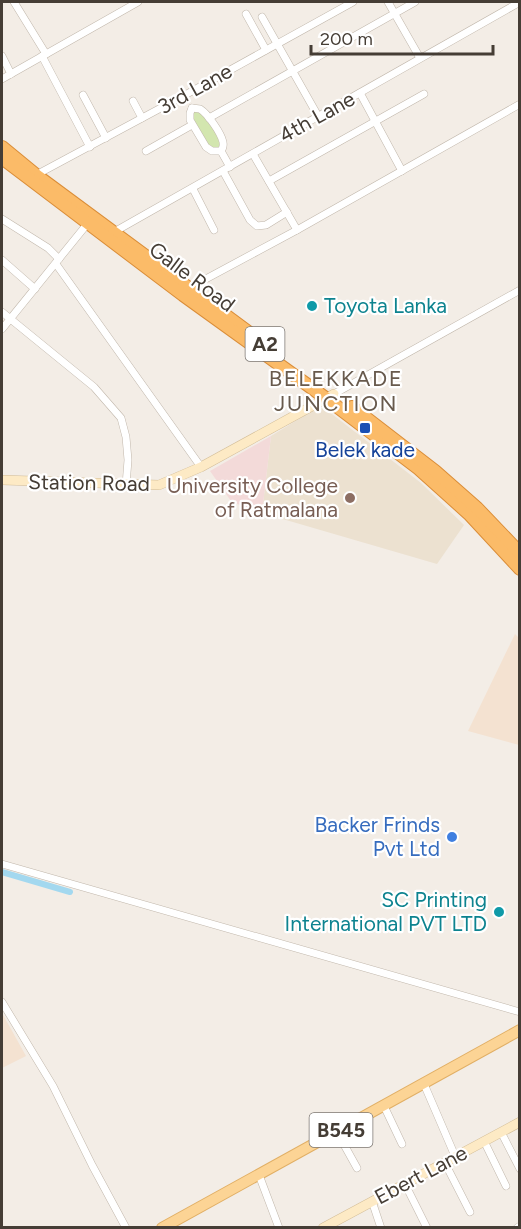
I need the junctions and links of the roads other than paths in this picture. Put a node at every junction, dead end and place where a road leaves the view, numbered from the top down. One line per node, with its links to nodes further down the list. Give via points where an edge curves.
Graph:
1 (14, 2): 12 (street)
2 (138, 2): 12 (street)
3 (353, 2): 10 (street, 3rd Lane)
4 (388, 2): 7 (street)
5 (415, 2): 7 (street)
6 (519, 2): 14 (street, 4th Lane)
7 (394, 13): 14 (street); 15 (street)
8 (246, 14): 11 (street)
9 (262, 17): 10 (street)
10 (277, 44): 11 (street, 3rd Lane); 15 (street)
11 (266, 50): 21 (street, 3rd Lane)
12 (44, 55): 16 (street); 31 (street)
13 (2, 56): 16 (street)
14 (420, 58): 18 (street, 4th Lane)
15 (292, 70): 25 (street); 27 (street)
16 (11, 74): 17 (street)
17 (2, 79)
18 (360, 93): 25 (street, 4th Lane); 28 (street)
19 (424, 94): 28 (street)
20 (83, 95): 30 (street)
21 (185, 95): 24 (street); 26 (street, 3rd Lane)
22 (133, 101): 26 (street)
23 (519, 105): 39 (street)
24 (192, 108): 27 (street, via 200,109); 29 (street)
25 (318, 116): 35 (street, 4th Lane)
26 (142, 118): 30 (street, 3rd Lane)
27 (209, 118): 34 (street, via 223,141)
28 (375, 121): 39 (street); 41 (street)
29 (192, 125): 33 (street); 34 (street, via 209,150)
30 (106, 138): 31 (street, 3rd Lane)
31 (90, 147): 40 (street, 3rd Lane)
32 (2, 148): 40 (highway, Galle Road / A2)
33 (146, 151)
34 (221, 152): 37 (street)
35 (253, 154): 37 (street, 4th Lane); 41 (street)
36 (2, 158): 45 (highway, Galle Road / A2)
37 (230, 167): 38 (street, 4th Lane)
38 (223, 171): 42 (street, 4th Lane); 43 (street, via 257,226)
39 (402, 171): 47 (street)
40 (36, 175): 48 (highway, Galle Road / A2)
41 (269, 181): 43 (street)
42 (192, 189): 46 (street); 48 (street, 4th Lane)
43 (287, 212): 47 (street)
44 (2, 219): 50 (street, via 48,248)
45 (88, 223): 50 (street); 57 (highway, Galle Road / A2, via 183,295)
46 (214, 230)
47 (297, 230): 51 (street)
48 (114, 232): 51 (highway, Galle Road / A2)
49 (2, 260): 52 (street)
50 (57, 261): 52 (street); 58 (street)
51 (189, 288): 57 (highway, Galle Road / A2)
52 (35, 289): 55 (street)
53 (519, 290): 57 (street)
54 (2, 312): 55 (street)
55 (10, 319): 56 (street); 60 (street, via 94,387 121,418 128,460)
56 (2, 329)
57 (331, 396): 58 (street, Station Road); 61 (highway, Galle Road / A2, via 429,466 477,508); 62 (highway, Galle Road / A2, via 440,487)
58 (201, 467): 60 (street, Station Road, via 159,486)
59 (2, 480): 60 (street, Station Road)
60 (126, 485)
61 (519, 553)
62 (519, 569)
63 (2, 864): 65 (street)
64 (2, 1002): 83 (street, via 52,1086)
65 (519, 1012)
66 (519, 1030): 67 (main road, B545)
67 (424, 1084): 68 (main road, B545); 74 (street)
68 (384, 1106): 70 (main road, B545); 73 (street)
69 (519, 1122): 71 (street, Ebert Lane)
70 (337, 1132): 76 (street); 78 (main road, B545)
71 (501, 1132): 72 (street, Ebert Lane); 77 (street)
72 (484, 1141): 74 (street, Ebert Lane); 80 (street)
73 (402, 1144)
74 (455, 1156): 75 (street, Ebert Lane)
75 (445, 1163): 79 (street, Ebert Lane); 82 (street)
76 (357, 1168)
77 (519, 1169)
78 (259, 1175): 84 (main road, B545); 85 (street)
79 (405, 1185): 81 (street, Ebert Lane); 88 (street)
80 (506, 1186)
81 (372, 1201): 86 (street, Ebert Lane); 87 (street)
82 (470, 1212)
83 (126, 1227)
84 (162, 1227)
85 (279, 1227)
86 (323, 1227)
87 (381, 1227)
88 (427, 1227)

